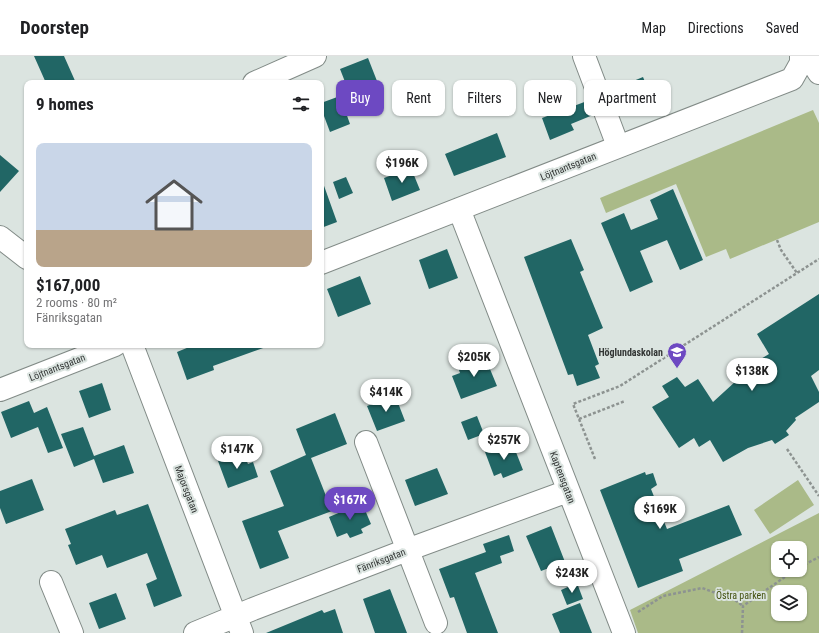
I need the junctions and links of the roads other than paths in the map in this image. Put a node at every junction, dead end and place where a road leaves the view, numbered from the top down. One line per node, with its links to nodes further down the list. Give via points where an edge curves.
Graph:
1 (315, 56): 6 (street)
2 (584, 56): 7 (street)
3 (801, 56): 7 (street, Löjtnantsgatan, via 801,63 792,79)
4 (808, 56): 5 (street)
5 (819, 73)
6 (261, 80)
7 (618, 146): 8 (street, Löjtnantsgatan)
8 (459, 209): 11 (street, Löjtnantsgatan); 16 (street, Kaptensgatan)
9 (0, 238): 10 (street)
10 (24, 256)
11 (324, 262)
12 (107, 348): 14 (street, Löjtnantsgatan)
13 (133, 348): 20 (street, Majorsgatan)
14 (0, 390)
15 (366, 442): 17 (street)
16 (568, 491): 17 (street, Fänriksgatan); 23 (street, Kaptensgatan)
17 (407, 550): 19 (street); 20 (street, Fänriksgatan)
18 (51, 582): 21 (street)
19 (436, 623)
20 (239, 625): 22 (street, Fänriksgatan)
21 (72, 633)
22 (195, 633)
23 (624, 633)

